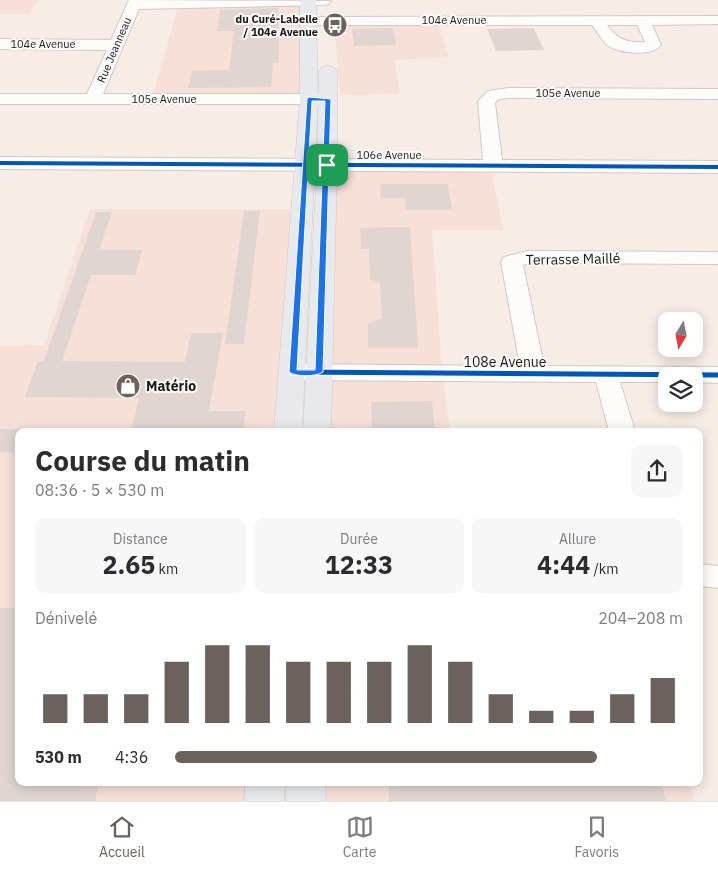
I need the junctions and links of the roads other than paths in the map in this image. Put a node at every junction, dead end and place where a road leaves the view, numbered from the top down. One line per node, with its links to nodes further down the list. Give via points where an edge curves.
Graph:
1 (134, 3): 2 (street, 104e Avenue); 7 (street, Rue Jeanneau)
2 (317, 7): 3 (street, 104e Avenue); 11 (main road)
3 (598, 20): 4 (street, 104e Avenue); 4 (street, via 616,45 648,47 653,42)
4 (642, 20): 5 (street, 104e Avenue)
5 (718, 20)
6 (0, 44): 7 (street, 104e Avenue)
7 (116, 45): 10 (street, Rue Jeanneau)
8 (718, 94): 15 (street, 105e Avenue, via 494,95 486,101)
9 (0, 99): 10 (street, 105e Avenue)
10 (93, 99): 11 (street, 105e Avenue)
11 (319, 99): 13 (main road); 14 (main road)
12 (0, 162): 13 (street, 106e Avenue)
13 (304, 164): 14 (street, 106e Avenue); 18 (main road)
14 (327, 165): 15 (street, 106e Avenue); 19 (main road)
15 (493, 165): 16 (street, 106e Avenue)
16 (718, 167)
17 (718, 258): 20 (street, Terrasse Maillé, via 528,257 512,262)
18 (293, 372): 19 (street, 108e Avenue); 23 (main road)
19 (319, 372): 20 (street, 108e Avenue); 24 (main road)
20 (534, 374): 21 (street, 108e Avenue)
21 (606, 374): 22 (street, 108e Avenue); 25 (street)
22 (718, 375)
23 (288, 428)
24 (317, 428)
25 (621, 428)
26 (703, 575): 27 (street)
27 (718, 577)
28 (265, 786): 30 (main road)
29 (306, 786): 31 (main road)
30 (264, 801)
31 (306, 801)

